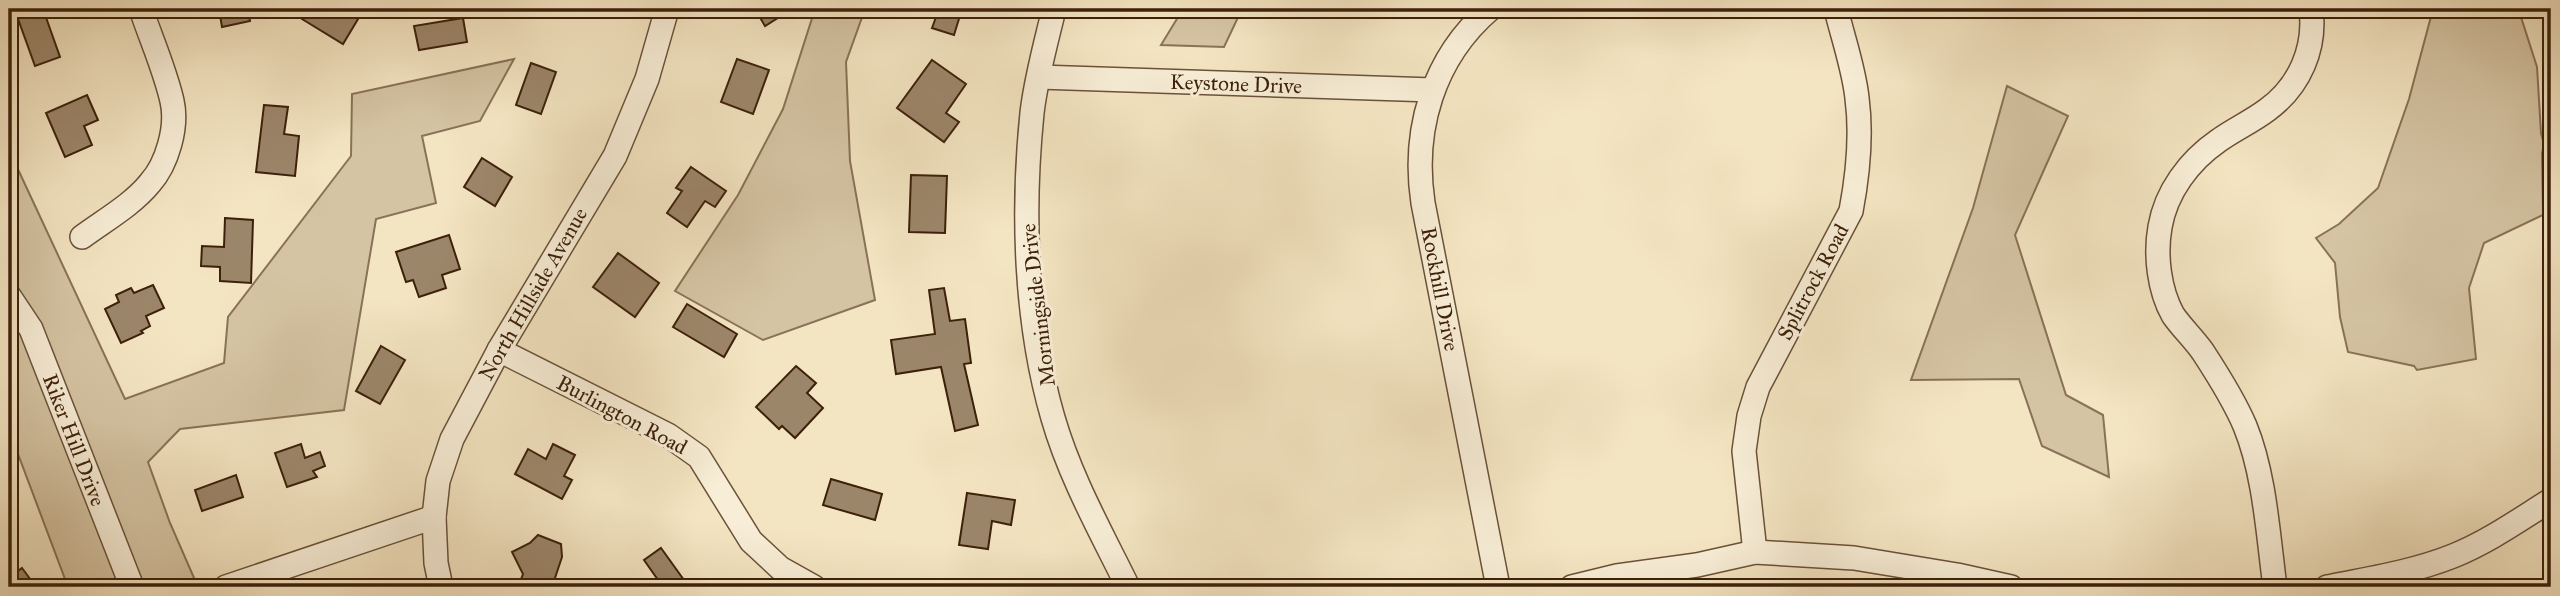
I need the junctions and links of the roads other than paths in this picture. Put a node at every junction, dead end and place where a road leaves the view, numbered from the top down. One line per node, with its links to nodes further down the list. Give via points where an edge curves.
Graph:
1 (141, 9): 9 (street, via 173,104 172,133 151,182)
2 (667, 9): 11 (street, North Hillside Avenue, via 647,79 615,156)
3 (1054, 9): 7 (street, Morningside Drive)
4 (1490, 9): 8 (street, Rockhill Drive, via 1459,42)
5 (1836, 9): 14 (street, Splitrock Road, via 1857,97 1857,181 1851,211 1758,387 1749,416 1744,452)
6 (2311, 9): 23 (street, via 2310,47 2291,88 2266,111 2217,141 2185,171 2166,206 2158,246 2163,289 2173,314 2202,350 2245,427 2264,503)
7 (1039, 77): 8 (street, Keystone Drive); 19 (street, Morningside Drive, via 1032,110 1027,205 1040,359 1053,419)
8 (1433, 90): 20 (street, Rockhill Drive, via 1421,140 1420,182)
9 (82, 237)
10 (9, 296): 15 (street, Riker Hill Drive, via 30,329)
11 (499, 350): 13 (street, North Hillside Avenue, via 452,439 438,481); 18 (street, Burlington Road, via 668,435 699,457 751,541 780,568)
12 (2551, 500): 24 (street, via 2496,536 2451,557)
13 (433, 517): 16 (street); 17 (street, North Hillside Avenue)
14 (1755, 552): 21 (street); 22 (street, via 1854,558)
15 (132, 587)
16 (226, 587)
17 (441, 587)
18 (814, 587)
19 (1128, 587)
20 (1498, 587)
21 (1572, 587)
22 (2011, 587)
23 (2275, 587)
24 (2327, 587)

